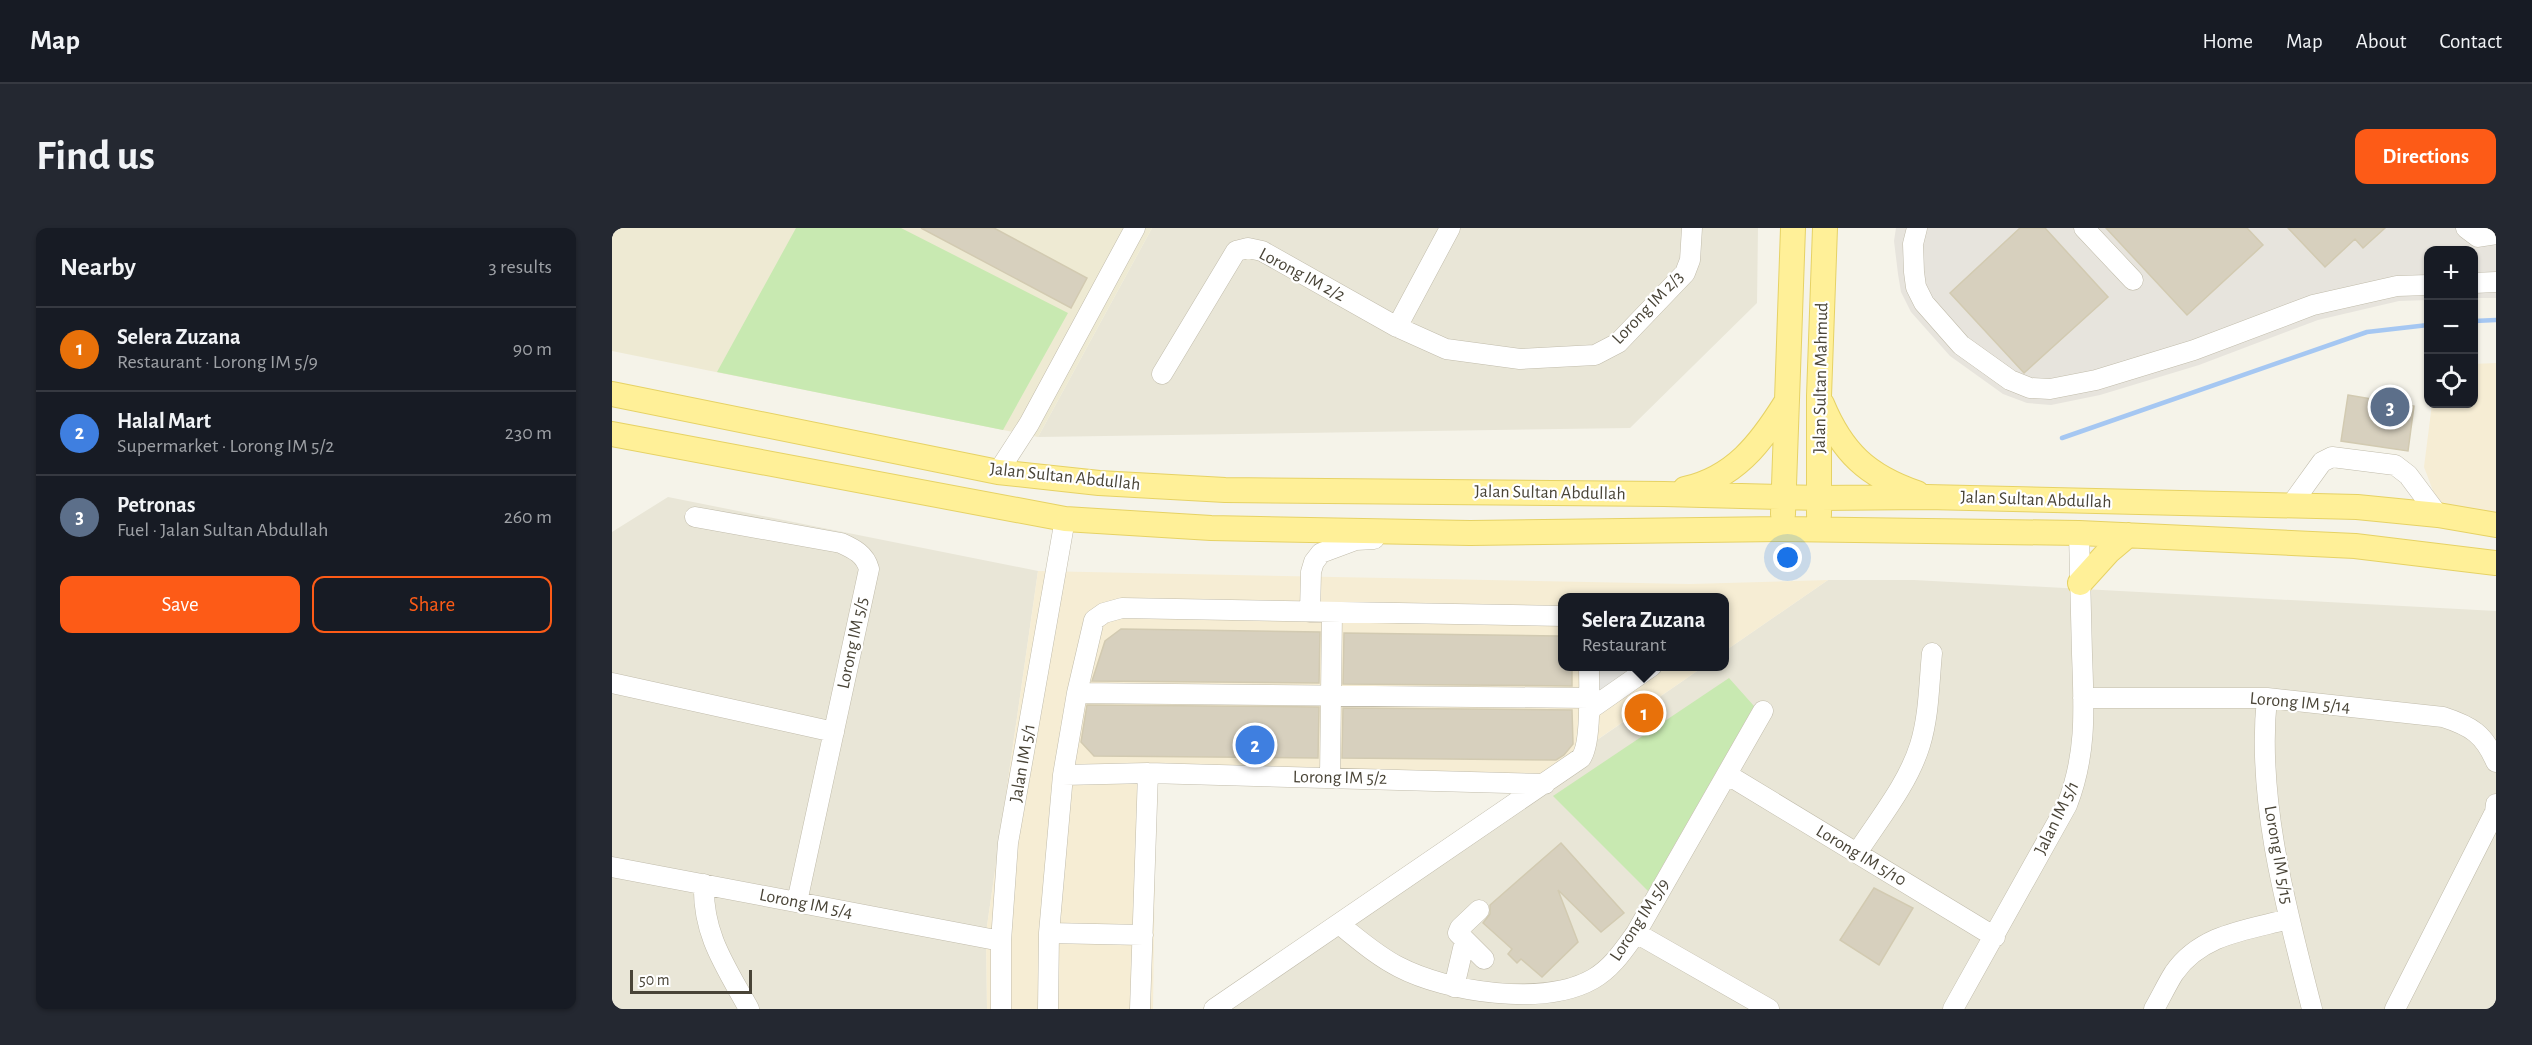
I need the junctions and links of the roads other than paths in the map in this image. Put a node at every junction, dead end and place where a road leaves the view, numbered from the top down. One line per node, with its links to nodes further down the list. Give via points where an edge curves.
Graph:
1 (1135, 228): 20 (street, via 1029,424)
2 (1450, 228): 14 (street)
3 (1692, 228): 14 (street, Lorong IM 2/3, via 1685,273 1618,343 1595,355 1520,359 1467,352 1446,349)
4 (1793, 228): 18 (main road, Jalan Sultan Mahmud)
5 (1825, 228): 17 (main road, Jalan Sultan Mahmud)
6 (1917, 228): 13 (street, via 1914,272 1924,303 1969,351 2010,380 2030,388 2050,389 2096,380 2194,350 2313,305 2397,286)
7 (2084, 228): 10 (street)
8 (2466, 228): 9 (street, via 2478,237)
9 (2496, 234)
10 (2133, 280)
11 (2496, 282): 12 (street)
12 (2478, 283)
13 (2424, 285)
14 (1397, 327): 15 (street, Lorong IM 2/2, via 1262,251 1236,250)
15 (1162, 374)
16 (612, 394): 20 (main road, Jalan Sultan Abdullah)
17 (1819, 396): 23 (main road, via 1838,438 1856,459 1898,487); 24 (main road, Jalan Sultan Mahmud)
18 (1787, 402): 21 (main road, via 1756,447 1731,469 1695,487); 22 (main road, Jalan Sultan Mahmud)
19 (618, 438): 28 (main road, Jalan Sultan Abdullah)
20 (998, 472): 21 (main road, Jalan Sultan Abdullah, via 1225,490)
21 (1664, 494): 22 (main road, Jalan Sultan Abdullah)
22 (1784, 497): 24 (main road, Jalan Sultan Abdullah); 30 (main road, Jalan Sultan Mahmud)
23 (1927, 497): 24 (main road, Jalan Sultan Abdullah); 25 (main road, Jalan Sultan Abdullah)
24 (1820, 498): 31 (main road, Jalan Sultan Mahmud)
25 (2291, 506): 26 (main road, Jalan Sultan Abdullah, via 2357,507); 26 (street, via 2322,462 2332,457 2395,465 2408,475)
26 (2438, 516): 29 (main road, Jalan Sultan Abdullah)
27 (695, 517): 50 (street, Lorong IM 5/5, via 841,543 856,549 867,560 869,569)
28 (1065, 519): 32 (main road, Jalan Sultan Abdullah, via 1211,528); 70 (street, Jalan IM 5/1, via 1008,843)
29 (2496, 525)
30 (1783, 528): 31 (main road, Jalan Sultan Abdullah); 32 (main road, Jalan Sultan Abdullah)
31 (1818, 529): 33 (main road, Jalan Sultan Abdullah)
32 (1470, 533): 37 (street, via 1356,540 1321,554 1311,572)
33 (2079, 533): 34 (main road, Jalan Sultan Abdullah); 36 (street, Jalan IM 5/1)
34 (2128, 536): 35 (main road, Jalan Sultan Abdullah, via 2355,546); 36 (main road)
35 (2496, 563)
36 (2080, 583): 46 (street, Jalan IM 5/1)
37 (1310, 612): 38 (street); 44 (street, via 1122,608 1104,613 1094,620)
38 (1332, 613): 39 (street); 45 (street)
39 (1558, 616)
40 (1932, 653): 58 (street, via 1920,746 1910,771)
41 (1590, 671): 48 (street)
42 (1644, 671): 48 (street)
43 (612, 683): 50 (street)
44 (1077, 693): 45 (street); 53 (street)
45 (1331, 697): 48 (street); 55 (street)
46 (2083, 698): 47 (street, Lorong IM 5/14); 68 (street, Jalan IM 5/1, via 2078,779)
47 (2267, 698): 51 (street, Lorong IM 5/14, via 2443,717 2464,724 2485,738); 63 (street, Lorong IM 5/15, via 2263,730 2266,787)
48 (1589, 704): 56 (street, via 1583,755)
49 (1763, 711): 54 (street, Lorong IM 5/9)
50 (834, 732): 61 (street, Lorong IM 5/5)
51 (2496, 762)
52 (1149, 773): 53 (street, Lorong IM 5/2); 55 (street, Lorong IM 5/2); 67 (street)
53 (1063, 775): 65 (street)
54 (1728, 775): 58 (street, Lorong IM 5/10); 66 (street, Lorong IM 5/9)
55 (1330, 777): 56 (street, Lorong IM 5/2)
56 (1545, 784): 64 (street)
57 (2496, 804): 82 (street)
58 (1857, 853): 68 (street, Lorong IM 5/10)
59 (612, 867): 60 (street, Lorong IM 5/4)
60 (704, 884): 61 (street, Lorong IM 5/4); 73 (street, via 705,920 714,945)
61 (797, 902): 70 (street, Lorong IM 5/4)
62 (1479, 910): 69 (street, via 1460,928 1458,933)
63 (2289, 919): 80 (street, via 2214,938 2175,972); 81 (street, Lorong IM 5/15)
64 (1339, 924): 72 (street, Lorong IM 5/9, via 1398,967); 77 (street)
65 (1049, 933): 67 (street); 75 (street)
66 (1636, 933): 72 (street, Lorong IM 5/9, via 1614,964 1573,989 1527,995); 78 (street)
67 (1143, 935): 76 (street)
68 (1995, 937): 79 (street, Jalan IM 5/1)
69 (1465, 940): 71 (street); 72 (street)
70 (1001, 941): 74 (street, Jalan IM 5/1)
71 (1484, 958)
72 (1454, 987)
73 (749, 1009)
74 (1001, 1009)
75 (1048, 1009)
76 (1140, 1009)
77 (1214, 1009)
78 (1769, 1009)
79 (1953, 1009)
80 (2154, 1009)
81 (2312, 1009)
82 (2395, 1009)

